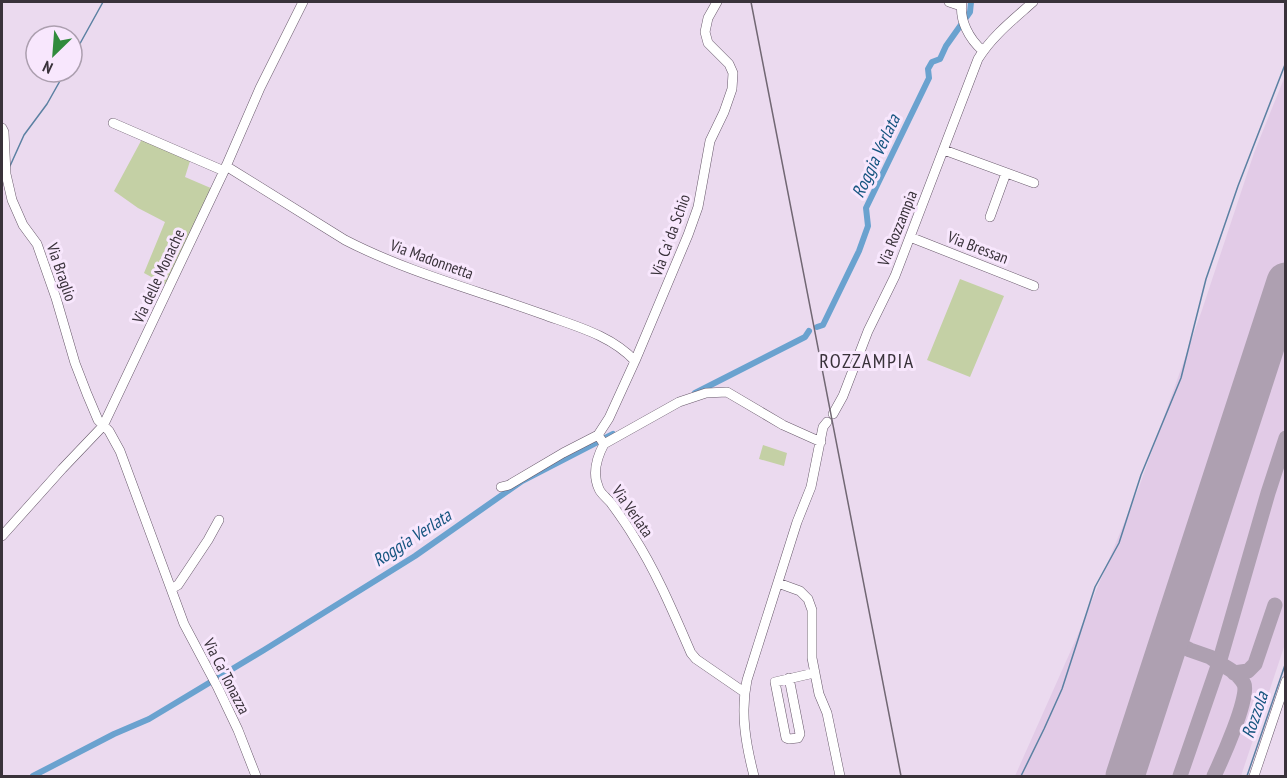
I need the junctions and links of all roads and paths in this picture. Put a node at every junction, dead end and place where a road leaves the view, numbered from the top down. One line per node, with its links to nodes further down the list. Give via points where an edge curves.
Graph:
1 (303, 2): 10 (street, Via delle Monache)
2 (717, 2): 16 (street, Via Ca' da Schio, via 705,32 708,43 729,64 732,89 710,141 698,207)
3 (949, 2): 5 (street)
4 (1034, 2): 6 (street, Via Rozzampia)
5 (962, 4): 6 (street, via 964,21 975,44)
6 (983, 51): 9 (street, Via Rozzampia)
7 (113, 123): 10 (street)
8 (2, 128): 19 (street, Via Braglio, via 12,200 23,225 38,244 75,363)
9 (944, 150): 11 (street); 14 (street, Via Rozzampia)
10 (225, 169): 16 (street, Via Madonnetta, via 360,248 602,336); 19 (street, Via delle Monache)
11 (1006, 173): 12 (street); 13 (street)
12 (1034, 183)
13 (990, 217)
14 (910, 237): 15 (street, Via Bressan); 17 (street, Via Rozzampia)
15 (1034, 285)
16 (635, 361): 20 (street, Via Ca' da Schio)
17 (833, 414)
18 (827, 422): 21 (street)
19 (103, 426): 24 (street, Via delle Monache); 26 (street, Via Ca' Tonazza, via 120,452)
20 (601, 440): 21 (street, via 679,402 706,393 727,392); 22 (street, via 563,453); 30 (street, Via Verlata, via 596,466 599,489 649,563 691,653)
21 (821, 442): 25 (street, via 811,487)
22 (501, 487)
23 (219, 520): 26 (street, via 178,585)
24 (2, 536)
25 (778, 584): 27 (street, via 800,591 808,599 812,610); 30 (street)
26 (171, 589): 31 (street, Via Ca' Tonazza)
27 (814, 673): 28 (street); 33 (street)
28 (789, 678): 28 (street, via 775,682 789,739 800,734)
29 (1286, 681): 34 (street)
30 (744, 692): 32 (street, via 744,727)
31 (256, 777)
32 (754, 777)
33 (840, 777)
34 (1254, 777)

